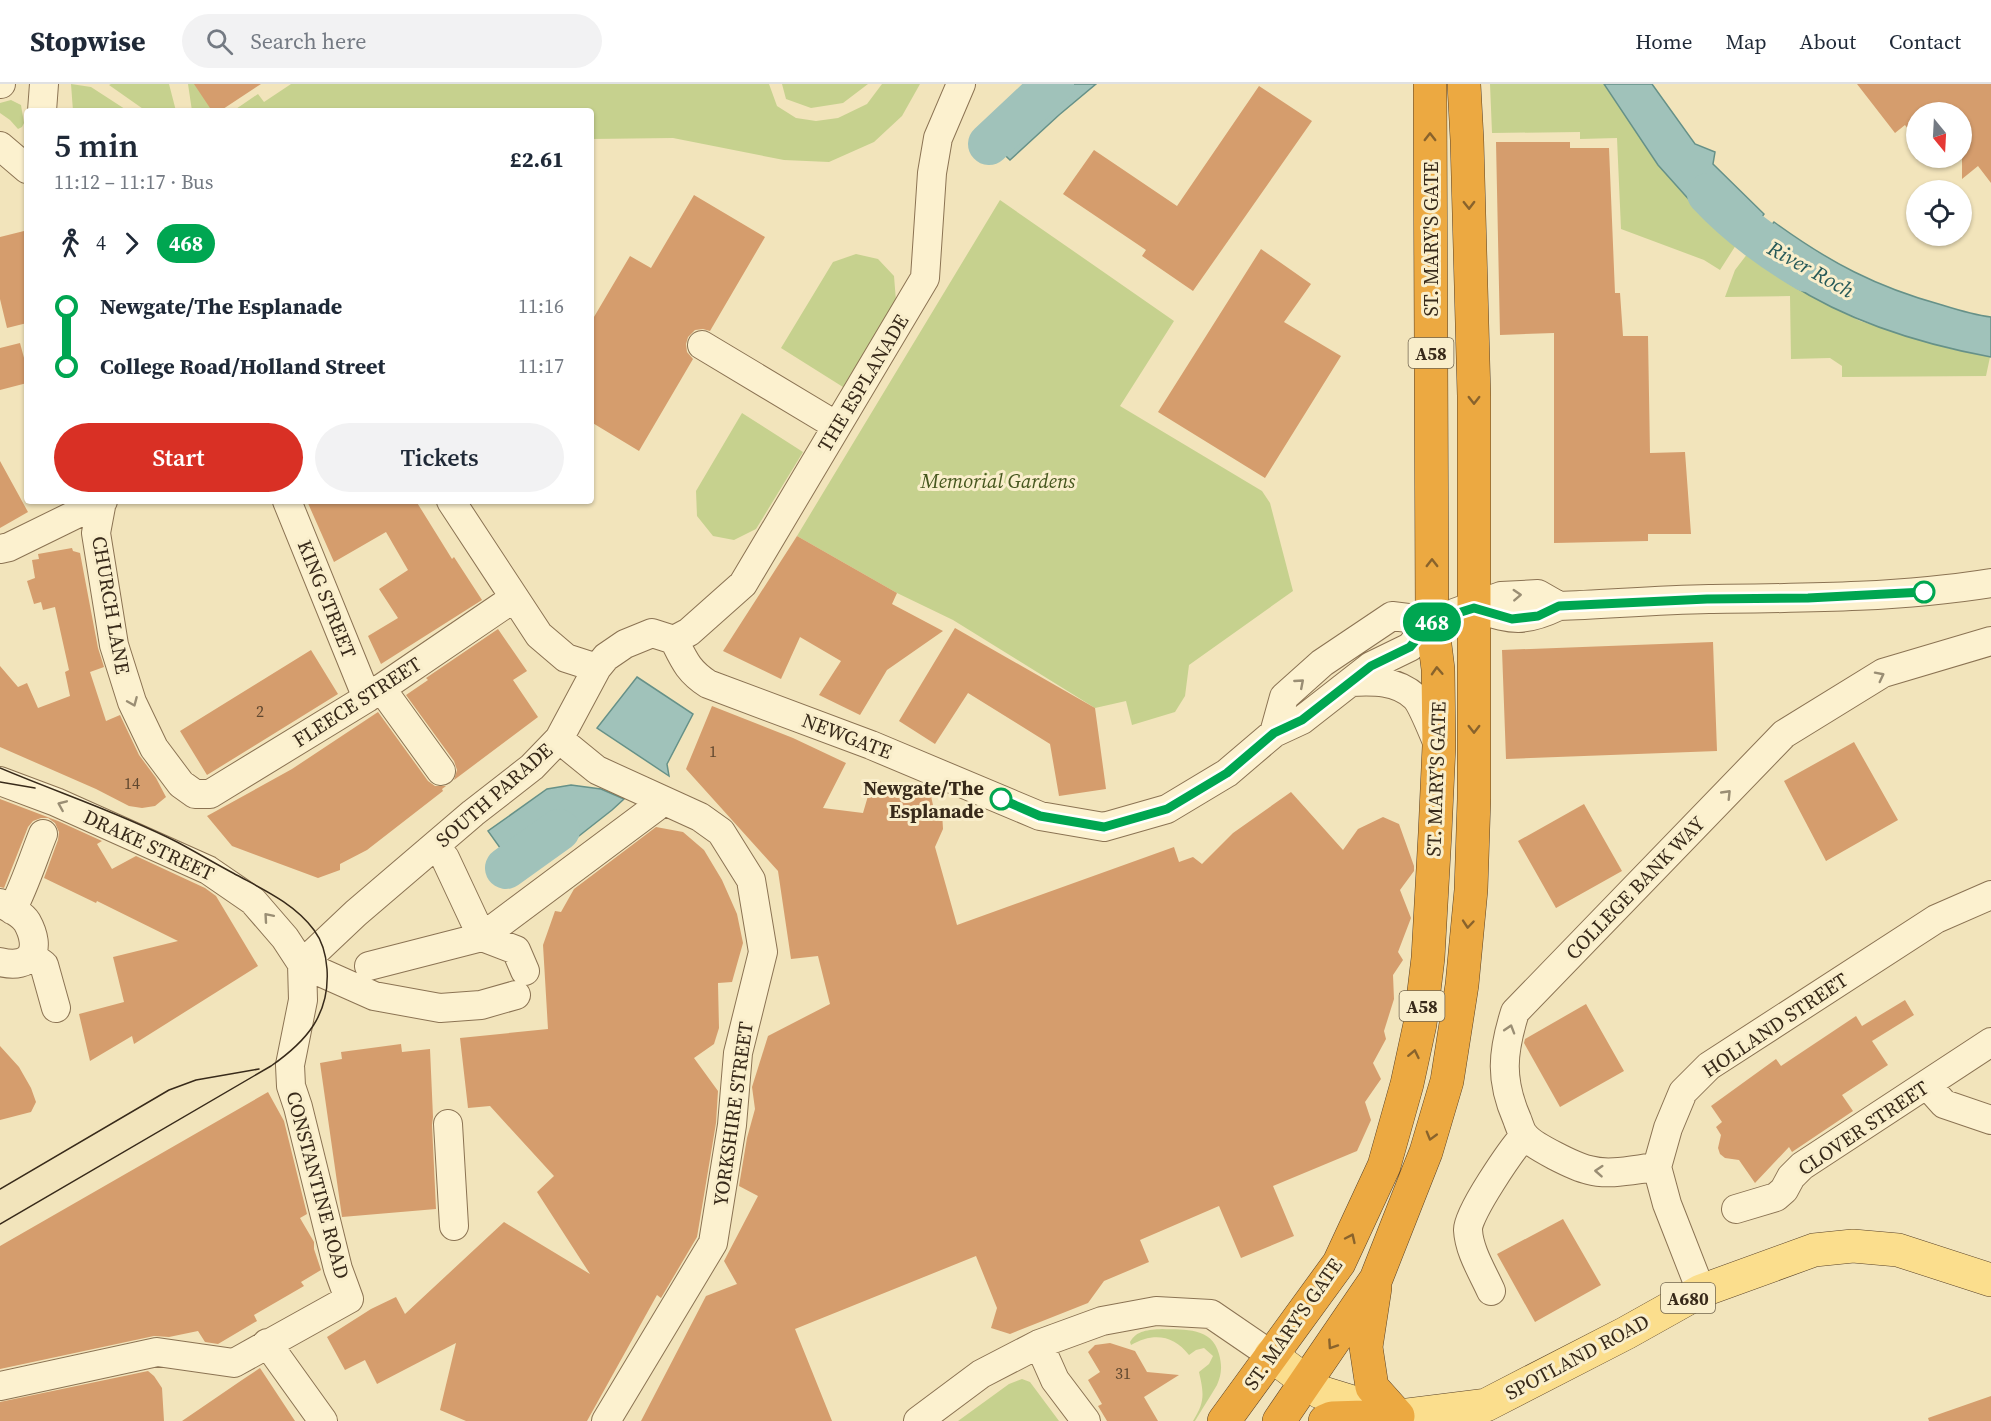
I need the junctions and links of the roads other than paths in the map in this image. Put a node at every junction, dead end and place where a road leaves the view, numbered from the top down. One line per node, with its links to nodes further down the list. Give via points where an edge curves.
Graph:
1 (44, 84): 5 (street)
2 (961, 84): 9 (street, THE ESPLANADE, via 938,138 926,278)
3 (1430, 84): 18 (highway, ST. MARY'S GATE / A58, one-way to 3)
4 (1464, 84): 17 (highway, ST. MARY'S GATE / A58, one-way to 17, via 1474,396)
5 (42, 108)
6 (0, 146): 7 (street)
7 (24, 166)
8 (702, 345): 9 (street)
9 (837, 426): 19 (street, THE ESPLANADE, via 743,584 689,632)
10 (96, 504): 14 (street)
11 (101, 504): 29 (street, CHURCH LANE, one-way to 29, via 96,533 114,645 124,679 154,748 180,784)
12 (288, 504): 23 (street, KING STREET)
13 (453, 504): 16 (street)
14 (0, 549)
15 (1991, 584): 17 (street, via 1903,594 1559,606 1538,616 1512,619)
16 (514, 598): 21 (street, via 539,635 566,658); 23 (street, FLEECE STREET)
17 (1474, 608): 18 (street); 49 (highway, ST. MARY'S GATE / A58, one-way to 49, via 1472,867 1462,985 1447,1081 1426,1152)
18 (1432, 621): 22 (street, NEWGATE, via 1410,647 1371,666); 24 (street, one-way to 18, via 1284,697 1322,663 1392,616); 26 (highway, ST. MARY'S GATE / A58, one-way to 18, via 1438,669)
19 (674, 640): 21 (street, SOUTH PARADE, via 652,633 625,644); 24 (street, NEWGATE, via 693,674 708,684 871,745 1040,816 1104,827 1167,809 1227,773)
20 (1991, 641): 45 (street, COLLEGE BANK WAY, one-way to 20, via 1507,1096 1505,1075 1508,1036 1515,1012 1784,734 1883,673)
21 (597, 668): 25 (street, SOUTH PARADE)
22 (1351, 682): 24 (street, NEWGATE, via 1302,720); 26 (street, via 1395,685 1416,698)
23 (374, 693): 27 (street, KING STREET); 29 (street, FLEECE STREET, via 210,794)
24 (1274, 733)
25 (559, 739): 38 (street, SOUTH PARADE, via 532,767 351,917); 61 (street, YORKSHIRE STREET, via 597,770 700,817 721,832 751,880 764,952 738,1053 732,1125 713,1243)
26 (1439, 746): 55 (highway, ST. MARY'S GATE / A58, one-way to 26, via 1339,1263 1384,1166 1407,1084 1428,958)
27 (441, 771)
28 (0, 781): 38 (street, DRAKE STREET, one-way to 28, via 253,901 208,870)
29 (195, 794)
30 (656, 807): 35 (street)
31 (43, 834): 34 (street, via 23,888)
32 (445, 858): 35 (street)
33 (1991, 895): 46 (street, HOLLAND STREET, via 1936,919 1709,1066 1683,1092)
34 (6, 907): 36 (street, via 26,921 34,948)
35 (482, 937): 38 (street, via 516,950 520,983 481,1005 440,1008 374,996); 39 (street)
36 (32, 956): 37 (street, via 16,964); 40 (street, via 44,965)
37 (0, 962)
38 (302, 964): 53 (street, CONSTANTINE ROAD, via 303,1000 290,1065 291,1086 349,1299)
39 (369, 966)
40 (56, 1008)
41 (1991, 1042): 42 (street, CLOVER STREET)
42 (1926, 1085): 43 (street, via 1944,1104); 47 (street, CLOVER STREET, via 1802,1166 1776,1197)
43 (1991, 1120)
44 (448, 1124): 48 (street)
45 (1524, 1136): 46 (street, one-way to 45, via 1589,1171); 51 (street, via 1514,1146 1467,1228)
46 (1657, 1167): 52 (street)
47 (1736, 1209)
48 (454, 1226)
49 (1376, 1279): 56 (highway, ST. MARY'S GATE / A58, one-way to 56); 58 (highway, A58, via 1365,1347 1372,1387)
50 (1991, 1280): 52 (main road, SPOTLAND ROAD / A680, via 1898,1250 1853,1246 1814,1250)
51 (1491, 1291)
52 (1701, 1291): 58 (main road, SPOTLAND ROAD / A680, via 1486,1405)
53 (267, 1343): 57 (street, via 234,1363 157,1352); 60 (street)
54 (1039, 1344): 55 (street, via 1102,1321 1156,1311 1211,1314); 59 (street, via 1055,1380); 62 (street, via 981,1374)
55 (1271, 1355): 56 (main road, SPOTLAND ROAD / A680); 63 (highway, ST. MARY'S GATE / A58)
56 (1307, 1382): 58 (main road, SPOTLAND ROAD / A680, via 1320,1392); 64 (highway, ST. MARY'S GATE / A58)
57 (0, 1386)
58 (1398, 1416): 65 (highway)
59 (1079, 1418)
60 (322, 1421)
61 (606, 1421)
62 (918, 1421)
63 (1224, 1421)
64 (1278, 1421)
65 (1325, 1421)

